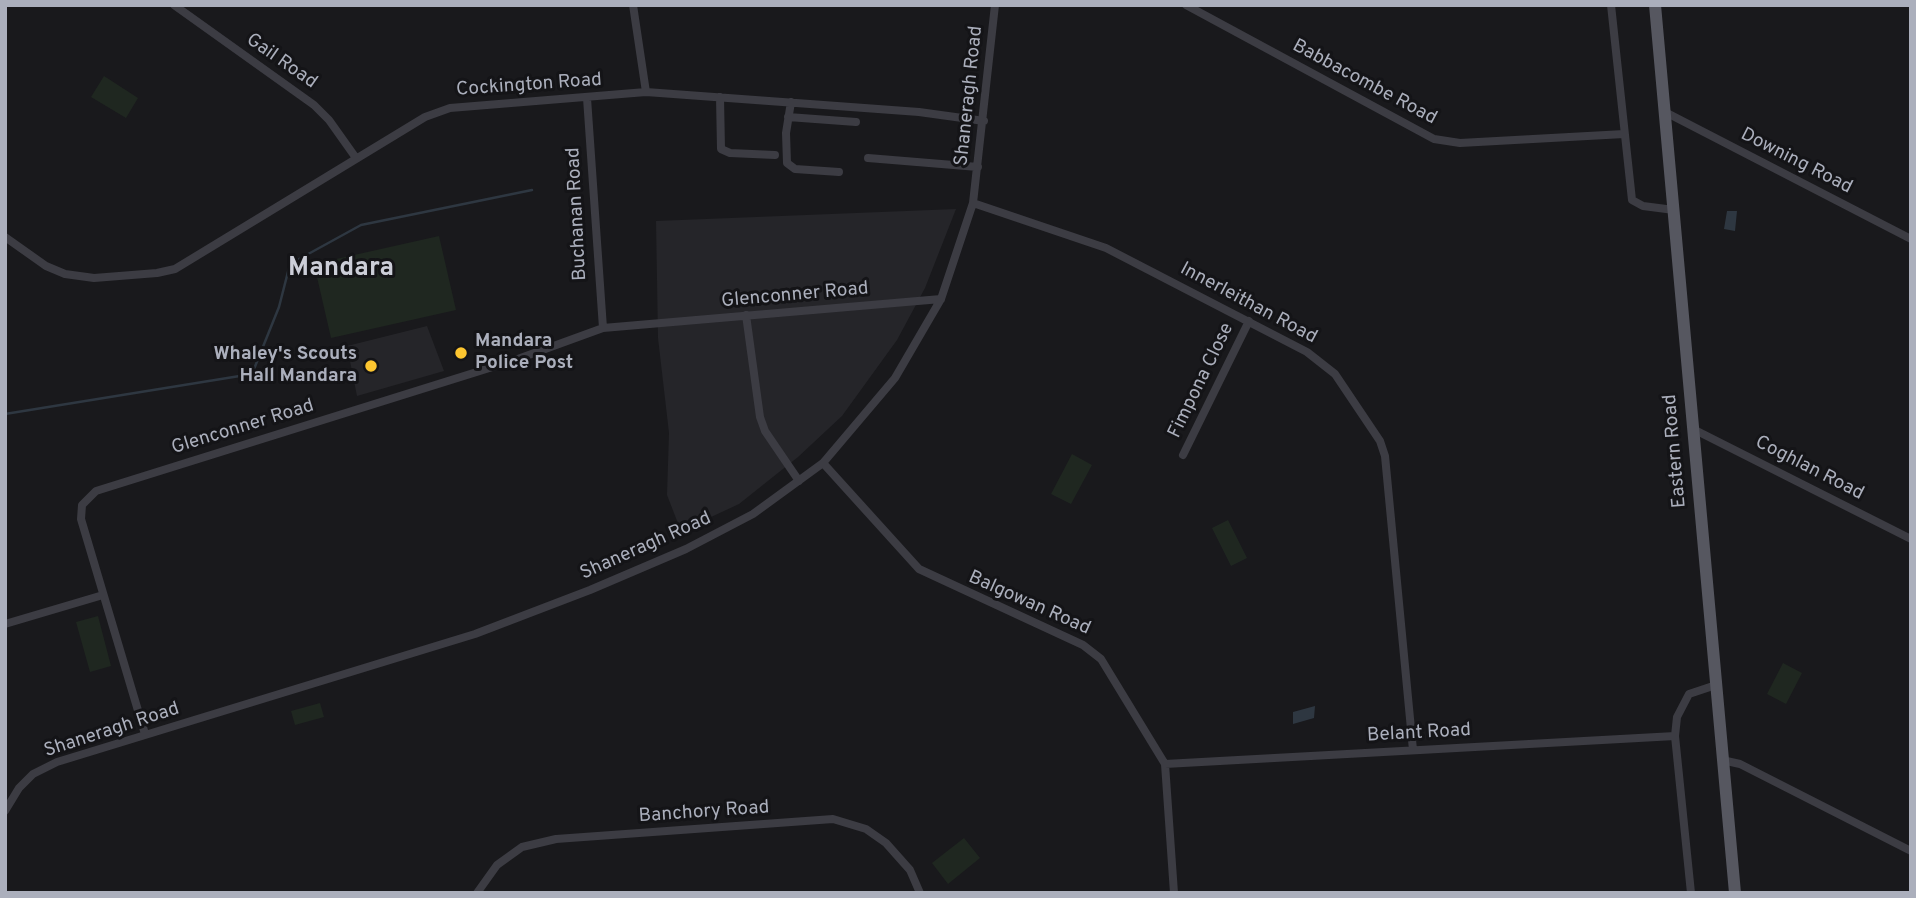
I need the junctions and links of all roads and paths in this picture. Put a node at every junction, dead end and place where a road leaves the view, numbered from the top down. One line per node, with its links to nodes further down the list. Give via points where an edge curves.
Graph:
1 (174, 5): 17 (street, Gail Road, via 314,105)
2 (633, 5): 7 (street)
3 (995, 5): 13 (street, Shaneragh Road)
4 (1186, 5): 15 (street, Babbacombe Road, via 1434,139 1460,143)
5 (1611, 5): 15 (street)
6 (1656, 5): 11 (main road, Eastern Road)
7 (646, 92): 8 (street, Cockington Road); 9 (street, Cockington Road)
8 (720, 97): 10 (street, Cockington Road); 16 (street, via 721,149)
9 (587, 98): 17 (street, Cockington Road, via 438,110); 28 (street, Buchanan Road)
10 (791, 102): 12 (street); 13 (street, Cockington Road)
11 (1667, 113): 22 (main road, Eastern Road); 24 (street, Downing Road)
12 (788, 117): 14 (street); 20 (street, via 787,163 796,169)
13 (984, 121): 19 (street, Shaneragh Road)
14 (856, 122)
15 (1624, 134): 22 (street, via 1633,202)
16 (775, 155)
17 (356, 158): 23 (street, Cockington Road, via 191,261 157,273 94,278 65,274)
18 (868, 158): 19 (street)
19 (978, 167): 21 (street, Shaneragh Road)
20 (839, 172)
21 (973, 203): 25 (street, Shaneragh Road); 27 (street, Innerleithan Road, via 1106,248)
22 (1674, 210): 29 (main road, Eastern Road)
23 (5, 237)
24 (1911, 239)
25 (941, 299): 26 (street, Glenconner Road); 31 (street, Shaneragh Road, via 895,378)
26 (746, 315): 28 (street, Glenconner Road); 32 (street, via 760,417)
27 (1249, 321): 30 (street, Fimpona Close); 39 (street, Innerleithan Road, via 1327,366 1380,440 1387,467)
28 (603, 328): 34 (street, Glenconner Road, via 96,491 82,505 81,519)
29 (1693, 429): 33 (street, Coghlan Road); 36 (main road, Eastern Road)
30 (1183, 455)
31 (824, 463): 32 (street, Shaneragh Road); 41 (street, Balgowan Road, via 919,569 1093,651)
32 (799, 481): 37 (street, Shaneragh Road, via 753,514 590,590 475,634)
33 (1911, 539)
34 (103, 595): 35 (street); 37 (street, Glenconner Road)
35 (5, 624)
36 (1716, 685): 38 (street, via 1697,689 1684,699 1676,717); 40 (main road, Eastern Road)
37 (145, 734): 42 (street, Shaneragh Road, via 33,774)
38 (1675, 736): 39 (street, Belant Road); 47 (street)
39 (1413, 750): 41 (street, Belant Road)
40 (1722, 760): 43 (street, via 1740,764); 48 (main road, Eastern Road)
41 (1165, 764): 46 (street, Balgowan Road)
42 (5, 811)
43 (1911, 851)
44 (477, 893): 45 (street, Banchory Road, via 497,865 522,847 556,839 834,819 866,829 886,843 910,870)
45 (920, 893)
46 (1174, 893)
47 (1690, 893)
48 (1735, 893)

